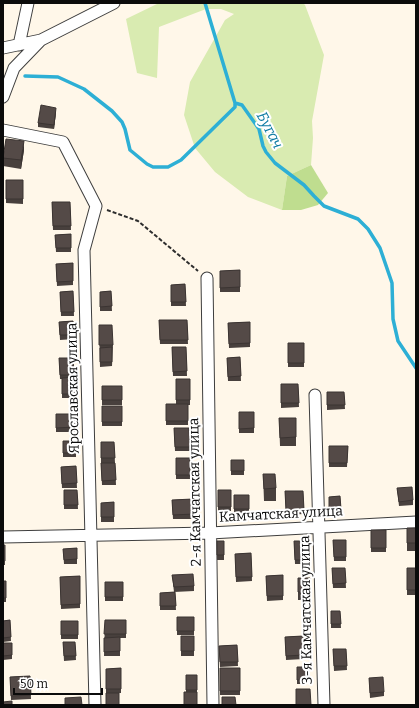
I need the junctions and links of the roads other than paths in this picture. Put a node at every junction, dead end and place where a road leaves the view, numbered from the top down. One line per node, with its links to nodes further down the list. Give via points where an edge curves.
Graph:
1 (28, 3): 4 (street)
2 (114, 3): 3 (street)
3 (41, 40): 4 (street); 6 (street)
4 (19, 45): 5 (street)
5 (3, 49): 6 (street, via 10,54)
6 (14, 68): 7 (street)
7 (3, 97)
8 (3, 130): 14 (street, Ярославская улица, via 63,142 96,206 84,250)
9 (207, 278): 13 (street, 2-я Камчатская улица)
10 (315, 395): 12 (street, 3-я Камчатская улица)
11 (416, 522): 12 (street, Камчатская улица)
12 (320, 527): 13 (street, Камчатская улица); 18 (street, 3-я Камчатская улица)
13 (210, 532): 14 (street, Камчатская улица); 17 (street, 2-я Камчатская улица)
14 (91, 535): 15 (street, Камчатская улица); 16 (street, Ярославская улица)
15 (3, 537)
16 (95, 705)
17 (213, 705)
18 (324, 705)

